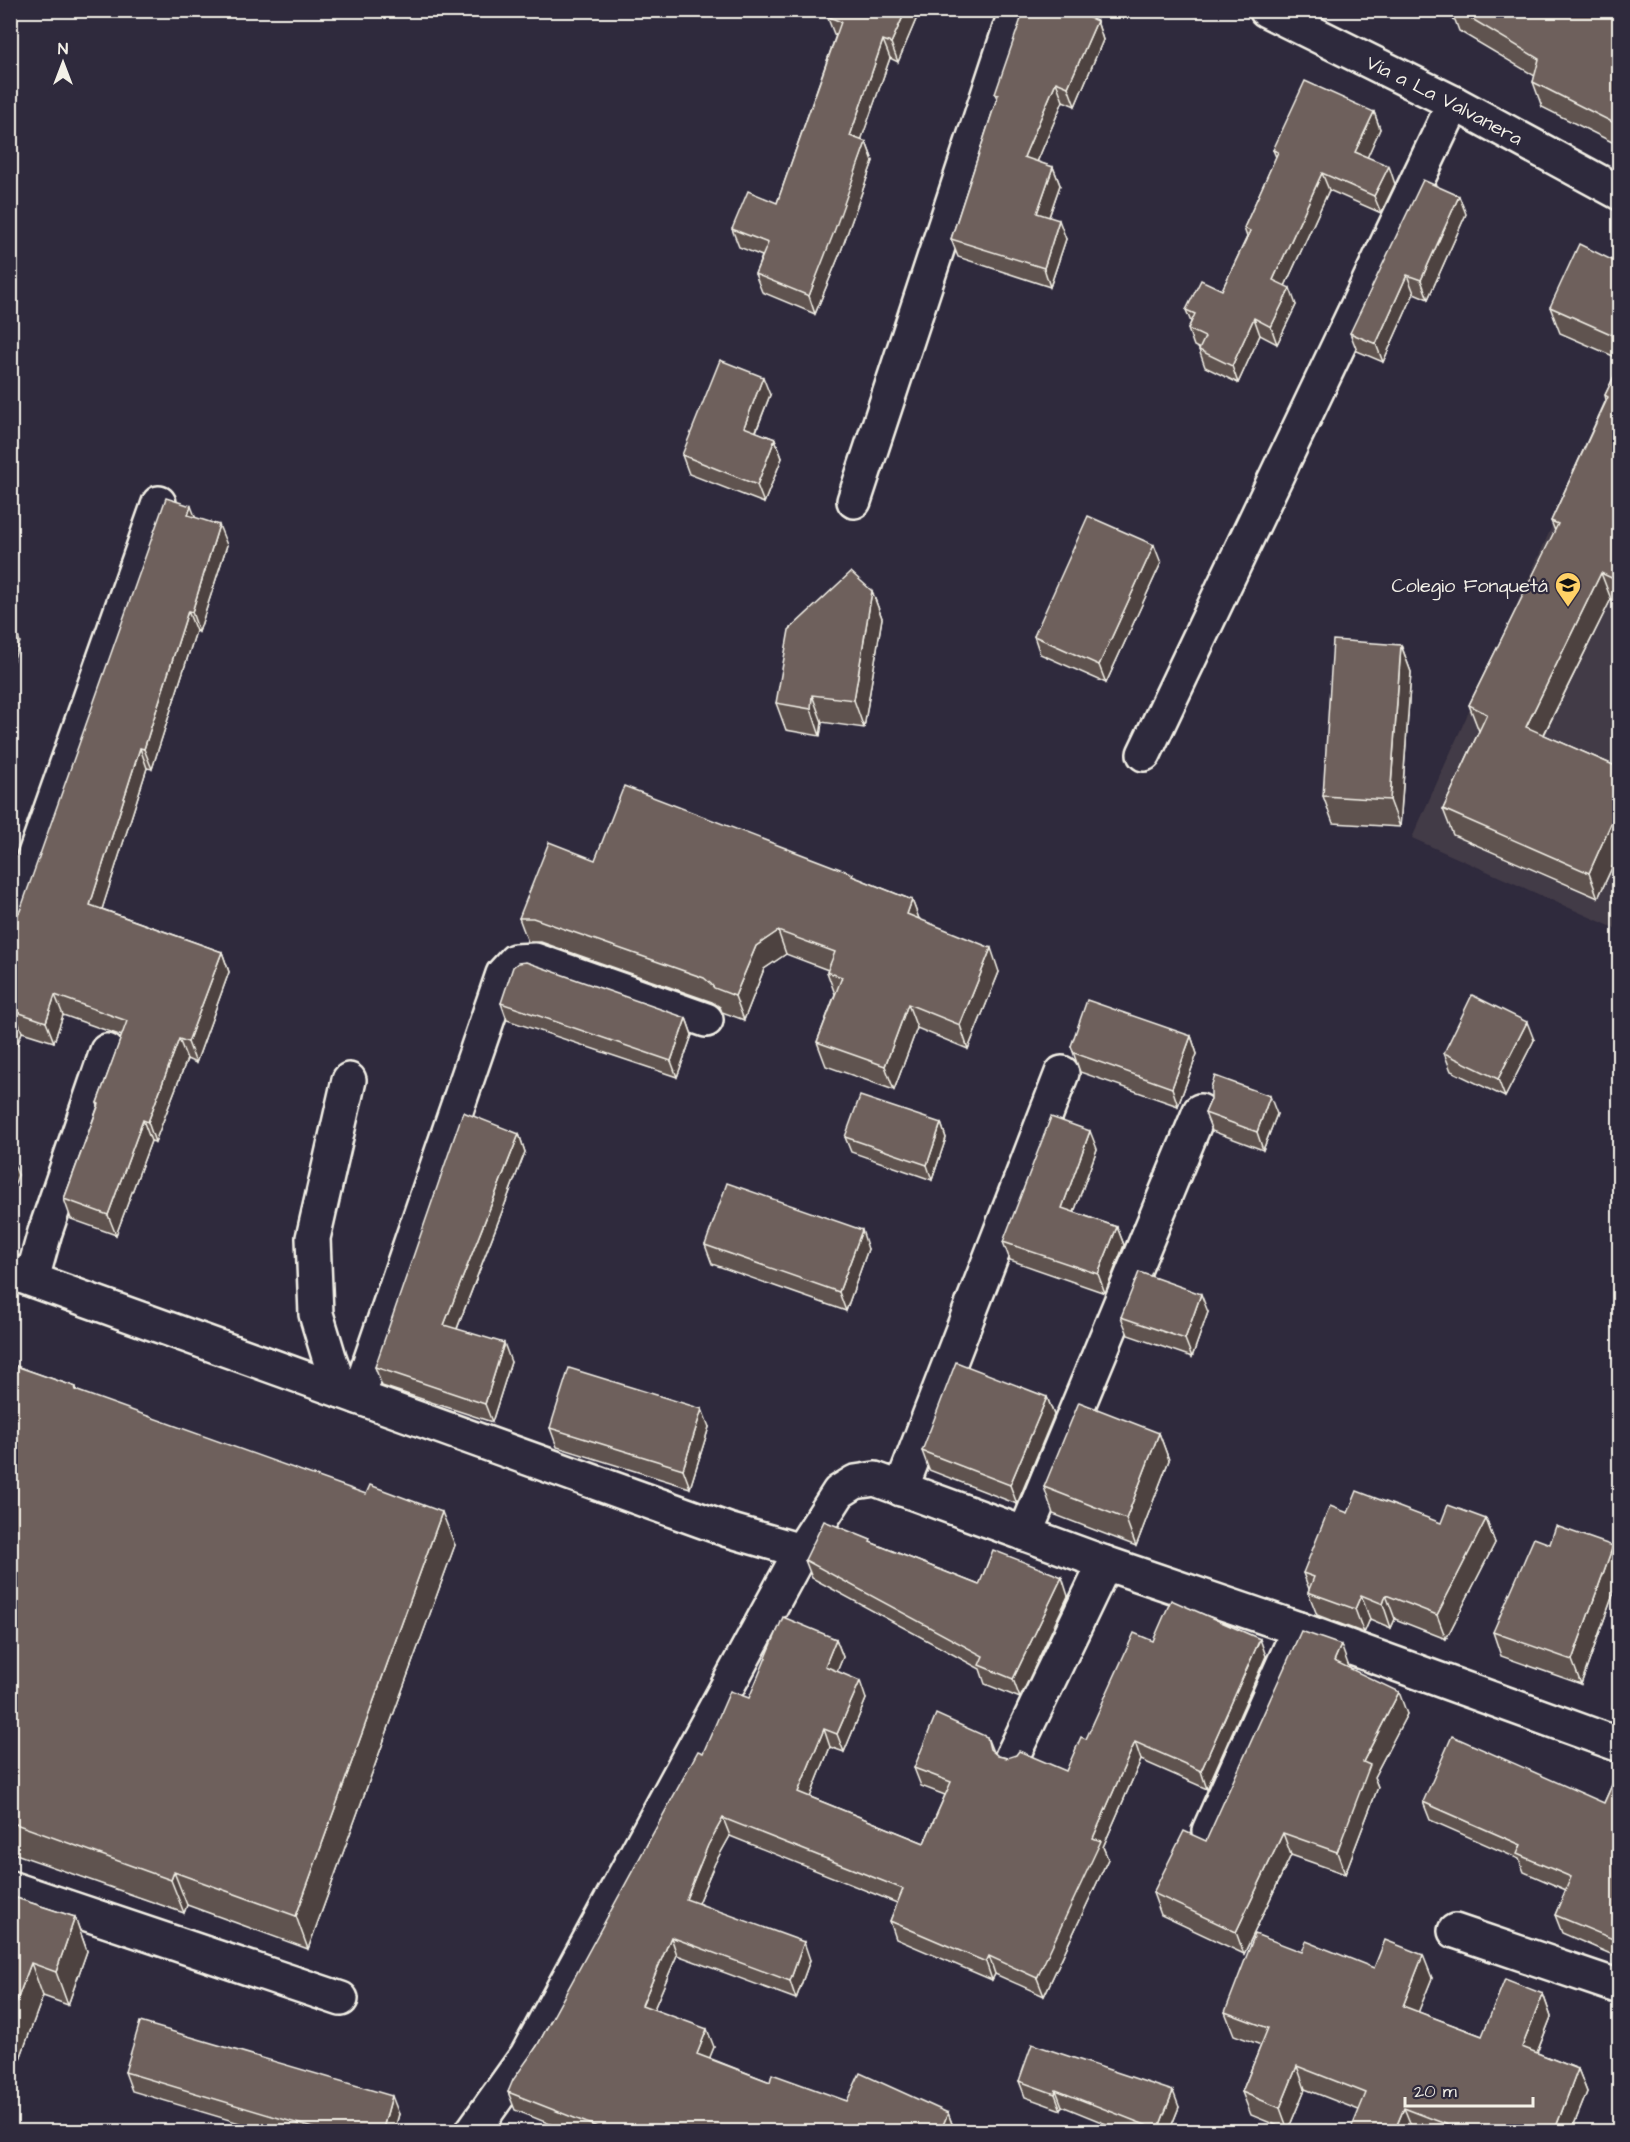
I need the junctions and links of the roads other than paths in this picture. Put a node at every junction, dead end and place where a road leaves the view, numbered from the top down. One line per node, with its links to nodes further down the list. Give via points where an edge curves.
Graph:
1 (1016, 10): 5 (street)
2 (1266, 10): 3 (street, Vía a La Valvanera)
3 (1454, 103): 4 (street, Vía a La Valvanera); 7 (street)
4 (1620, 193)
5 (854, 501)
6 (159, 503): 8 (street)
7 (1144, 754)
8 (10, 925)
9 (706, 1020): 15 (street, via 535,960 516,961 503,975)
10 (107, 1051): 14 (street, via 45,1232)
11 (1062, 1072): 16 (street)
12 (348, 1080): 15 (street, via 313,1238 316,1314 329,1358)
13 (1200, 1111): 17 (street)
14 (21, 1276): 15 (street)
15 (350, 1394): 18 (street, via 728,1530)
16 (901, 1489): 17 (street); 18 (street, via 875,1479 855,1482 839,1492)
17 (1025, 1534): 19 (street)
18 (801, 1551): 28 (street, via 527,2055)
19 (1105, 1563): 20 (street); 22 (street)
20 (1299, 1629): 21 (street); 23 (street)
21 (1620, 1745)
22 (1012, 1757)
23 (1209, 1831)
24 (10, 1888): 27 (street)
25 (1455, 1931): 26 (street)
26 (1620, 1987)
27 (341, 1999)
28 (472, 2132)

